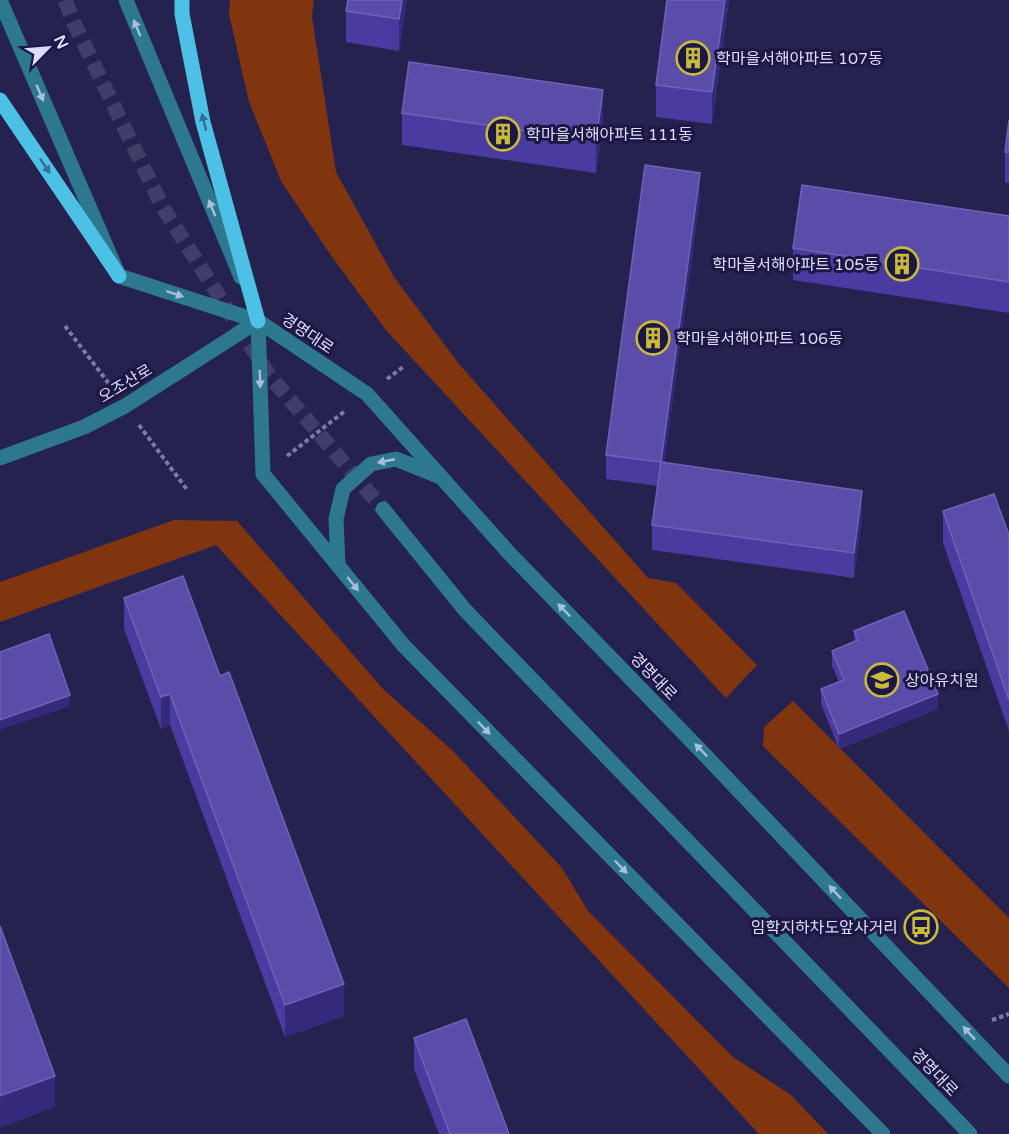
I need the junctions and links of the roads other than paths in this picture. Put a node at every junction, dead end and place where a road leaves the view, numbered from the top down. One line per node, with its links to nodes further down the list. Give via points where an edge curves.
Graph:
1 (0, 0): 5 (street, one-way to 5)
2 (126, 0): 6 (street, 경명대로, one-way to 2)
3 (182, 0): 6 (main road, one-way to 3, via 203,122)
4 (0, 100): 5 (main road, one-way to 5)
5 (119, 276): 6 (street, 경명대로, one-way to 6)
6 (258, 321): 7 (street, 오조산로, via 125,406 84,427); 8 (street, 경명대로, via 367,394); 10 (street, 경명대로, one-way to 10, via 263,474)
7 (0, 458)
8 (441, 477): 10 (street, one-way to 10, via 396,459 371,464 343,489 336,519); 11 (street, 경명대로, one-way to 8)
9 (383, 509): 13 (street, 경명대로, via 465,610)
10 (338, 566): 12 (street, one-way to 12, via 404,646)
11 (1009, 1076)
12 (883, 1134)
13 (970, 1134)

